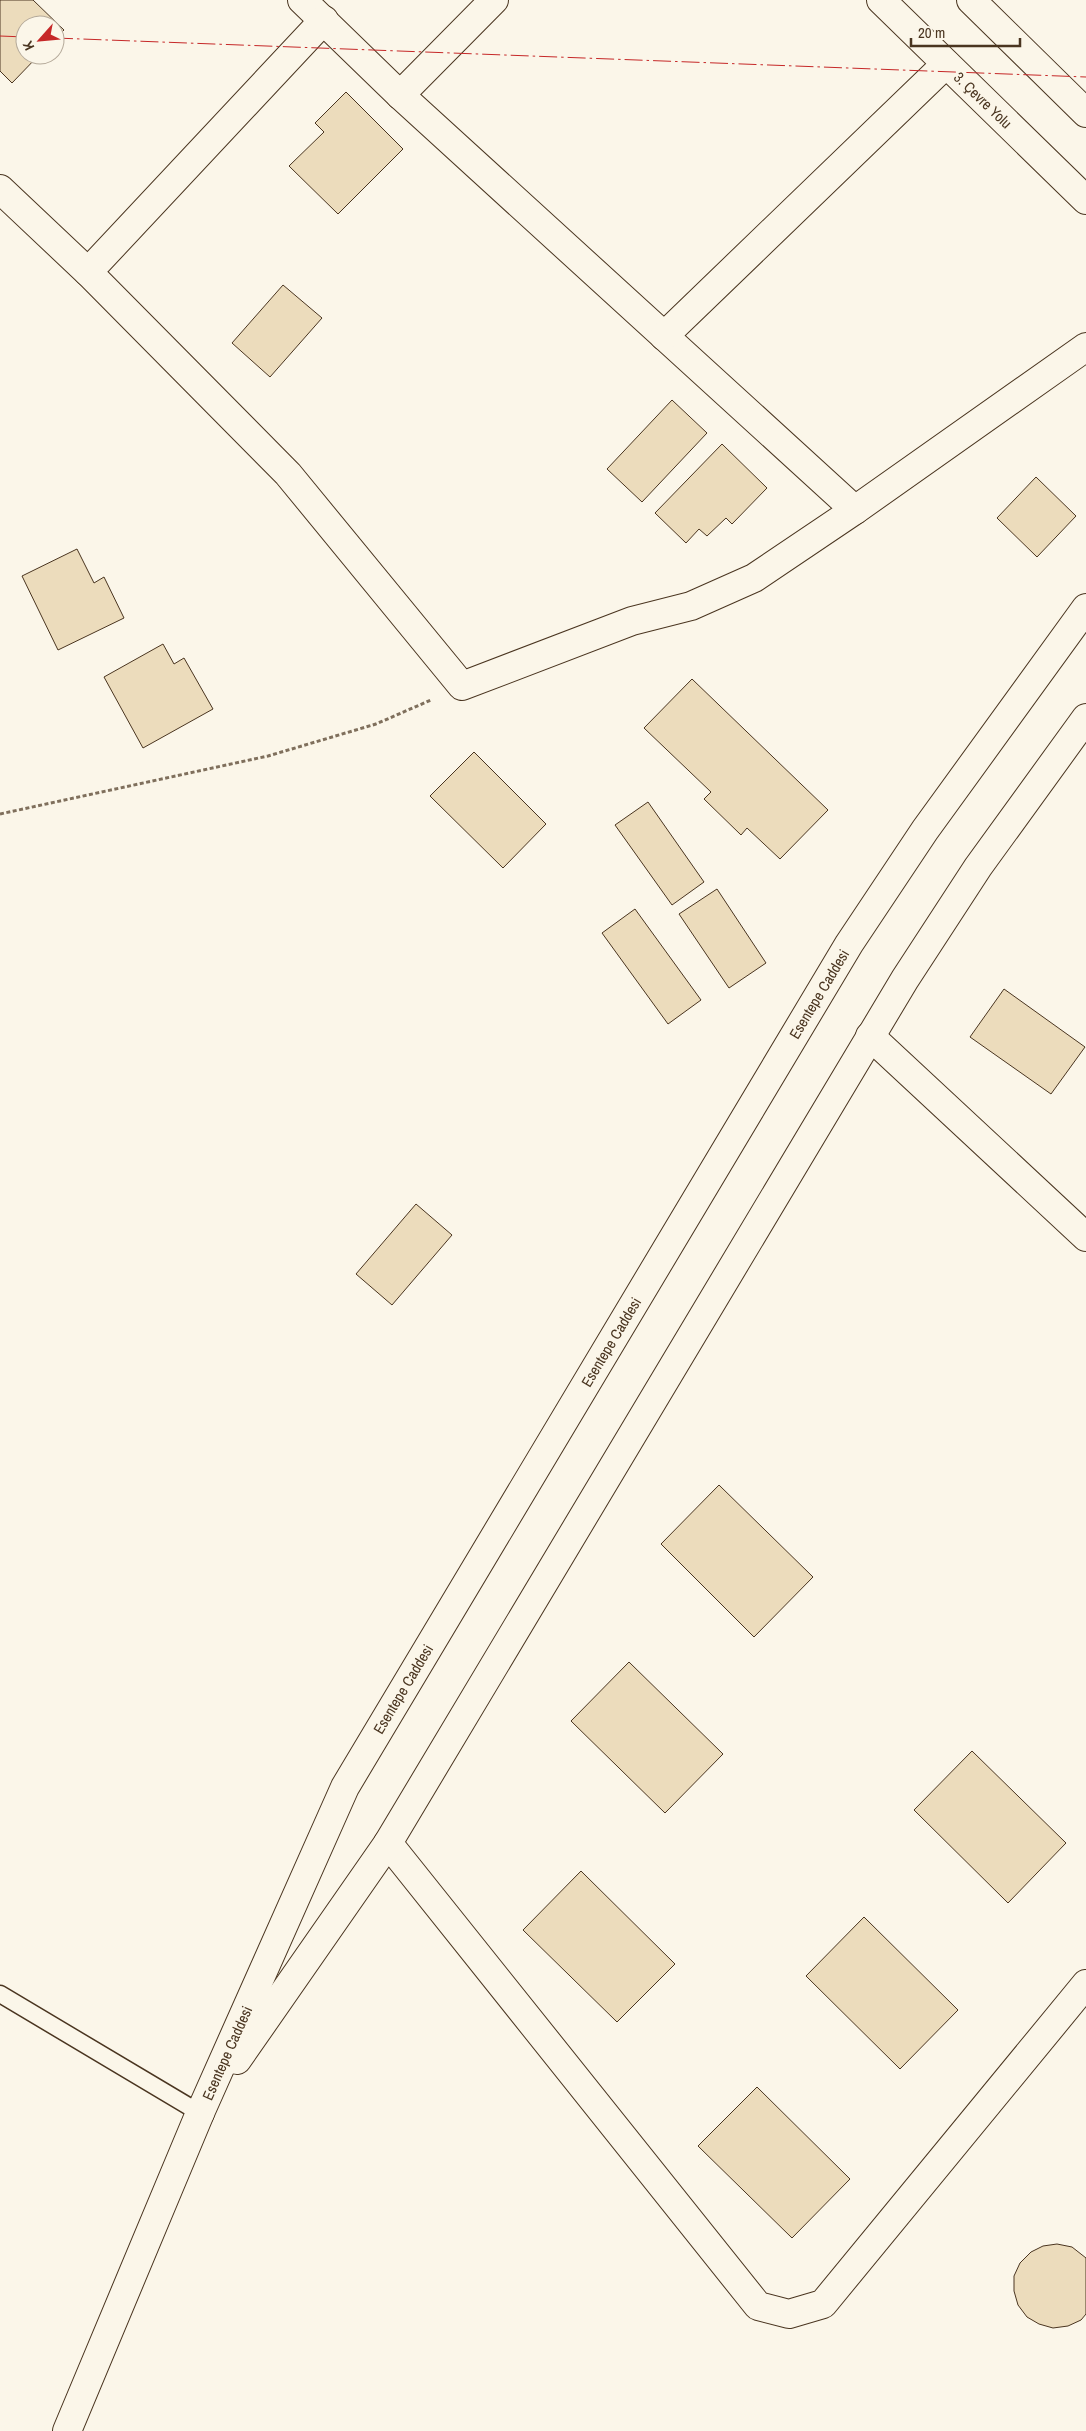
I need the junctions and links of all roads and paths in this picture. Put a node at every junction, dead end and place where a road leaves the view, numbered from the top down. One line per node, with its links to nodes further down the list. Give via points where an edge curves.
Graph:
1 (302, 0): 5 (street)
2 (494, 0): 7 (street)
3 (881, 0): 6 (street, 3. Çevre Yolu)
4 (971, 0): 8 (street)
5 (324, 20): 7 (street); 11 (street)
6 (946, 64): 10 (street, 3. Çevre Yolu); 12 (street)
7 (400, 95): 12 (street)
8 (1086, 113)
9 (0, 189): 11 (street)
10 (1086, 200)
11 (88, 272): 16 (street, via 288,474)
12 (664, 336): 14 (street)
13 (1086, 347): 14 (street)
14 (855, 510): 16 (street, via 754,578 691,606 632,621)
15 (1086, 608): 24 (street, Esentepe Caddesi, via 930,822 849,944 345,1787)
16 (462, 686): 18 (path, via 376,724 268,756)
17 (1086, 718): 19 (street, Esentepe Caddesi, via 973,875)
18 (0, 814)
19 (870, 1036): 20 (street); 21 (street, Esentepe Caddesi)
20 (1086, 1237)
21 (388, 1843): 22 (street, via 758,2306 789,2314 823,2304); 24 (street, Esentepe Caddesi)
22 (1086, 1984)
23 (0, 1994): 24 (lane)
24 (200, 2113): 25 (street, Esentepe Caddesi)
25 (67, 2431)

